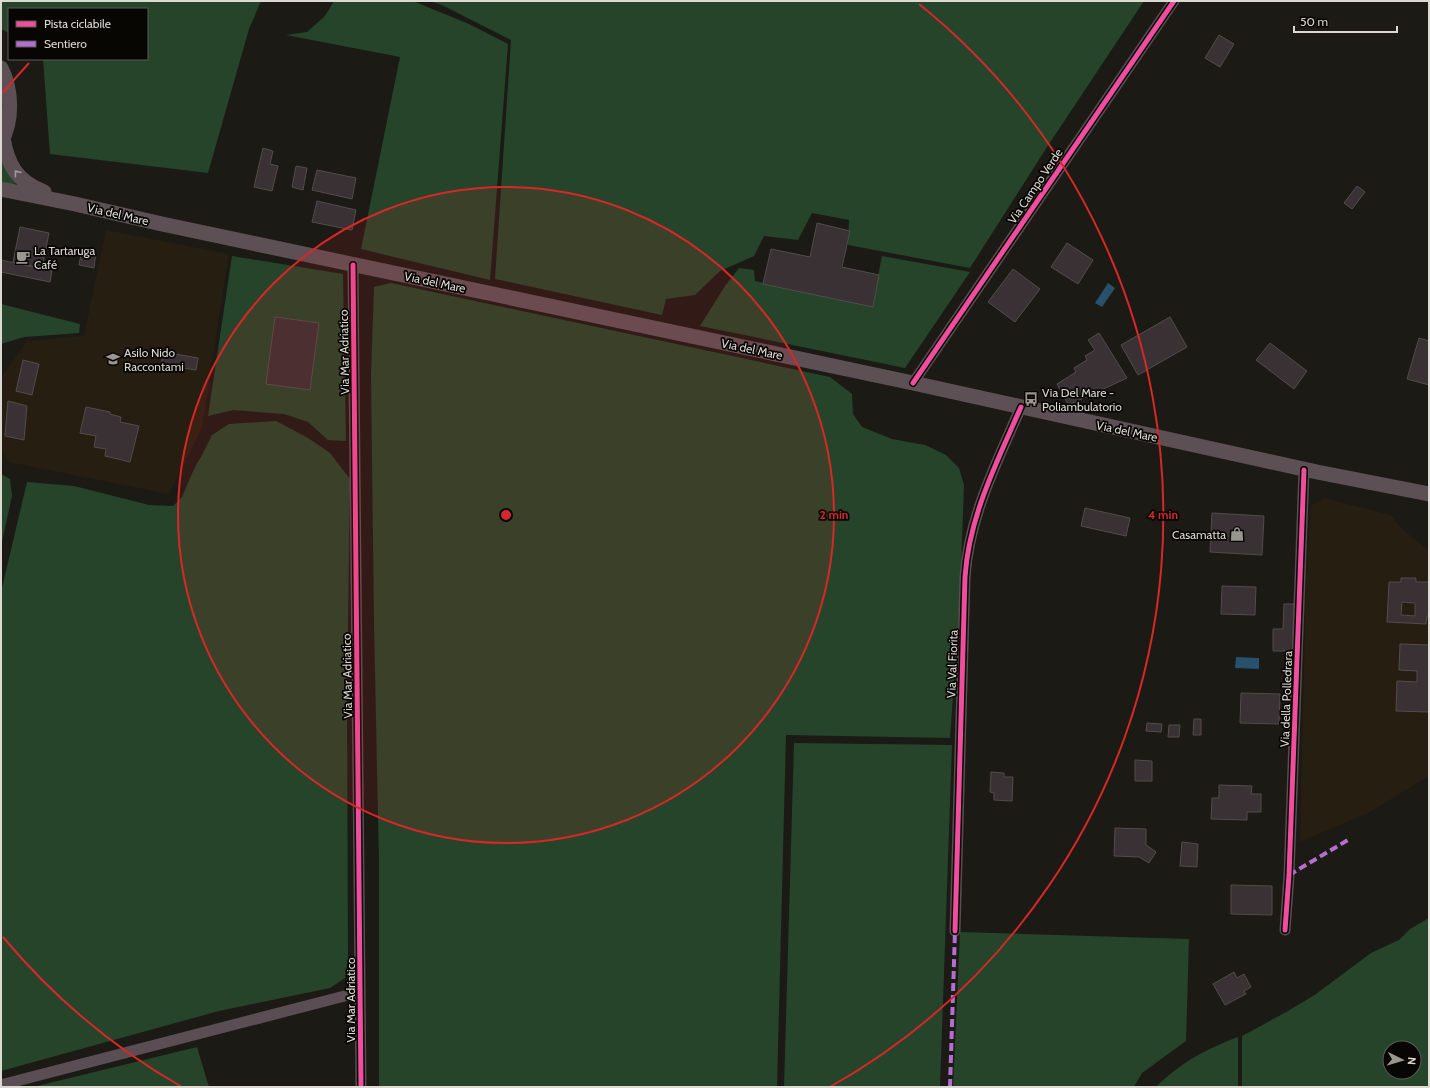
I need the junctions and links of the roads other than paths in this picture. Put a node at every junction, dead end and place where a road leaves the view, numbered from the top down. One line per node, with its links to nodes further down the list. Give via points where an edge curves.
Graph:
1 (1174, 1): 7 (street, Via Campo Verde)
2 (1, 68): 3 (main road, Via del Mare, via 7,83 9,100 8,118)
3 (2, 140): 5 (main road, Via del Mare, one-way to 3, via 30,186 19,177)
4 (1, 189): 5 (main road, Via del Mare)
5 (75, 204): 6 (main road, Via del Mare)
6 (353, 265): 7 (main road, Via del Mare); 13 (street, Via Mar Adriatico)
7 (913, 383): 8 (main road, Via del Mare)
8 (1021, 407): 9 (main road, Via del Mare); 12 (street, Via Val Fiorita, via 986,488 972,529 967,556)
9 (1304, 470): 10 (main road, Via del Mare); 11 (street, Via della Polledrara)
10 (1429, 494)
11 (1285, 930)
12 (955, 931)
13 (360, 992): 14 (street, Via Mar Adriatico); 15 (street, Via Mar Adriatico)
14 (1, 1085)
15 (361, 1087)

